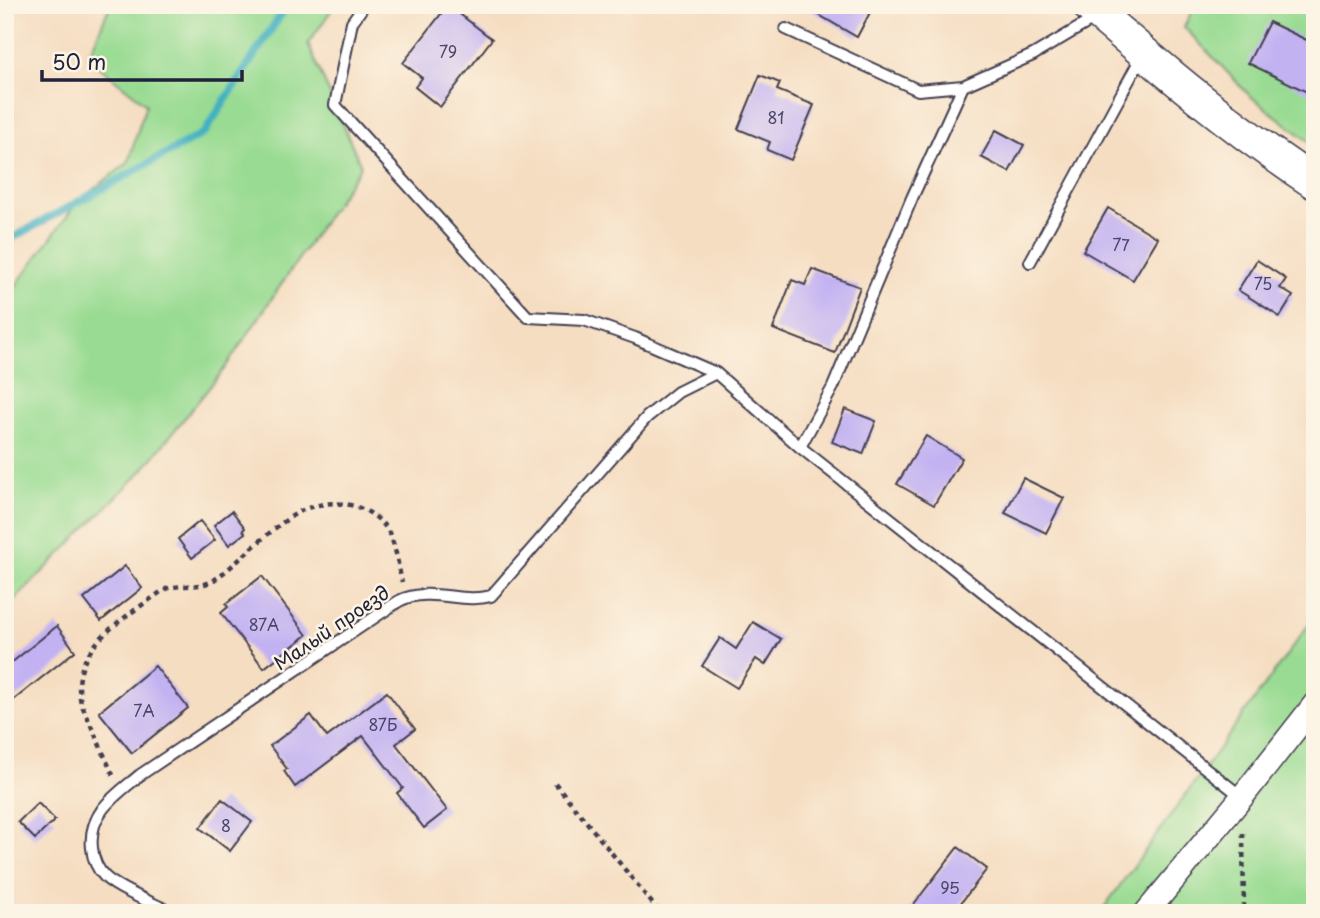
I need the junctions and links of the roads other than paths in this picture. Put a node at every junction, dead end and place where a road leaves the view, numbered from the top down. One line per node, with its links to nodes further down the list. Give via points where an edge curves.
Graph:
1 (363, 5): 8 (lane, via 352,22 335,106 528,317 584,320)
2 (1094, 10): 4 (main road); 5 (lane, via 1033,55)
3 (786, 29): 5 (lane, via 913,89)
4 (1144, 53): 6 (main road, via 1261,148); 7 (lane)
5 (963, 86): 9 (lane, via 833,387)
6 (1315, 183)
7 (1030, 262)
8 (716, 373): 9 (lane); 12 (lane, Малый проезд, via 678,392 646,417 491,596 428,593 405,598 140,775 98,813 91,838 99,870 112,882)
9 (800, 447): 11 (lane)
10 (1315, 704): 11 (street)
11 (1242, 797): 13 (street)
12 (173, 913)
13 (1146, 913)

